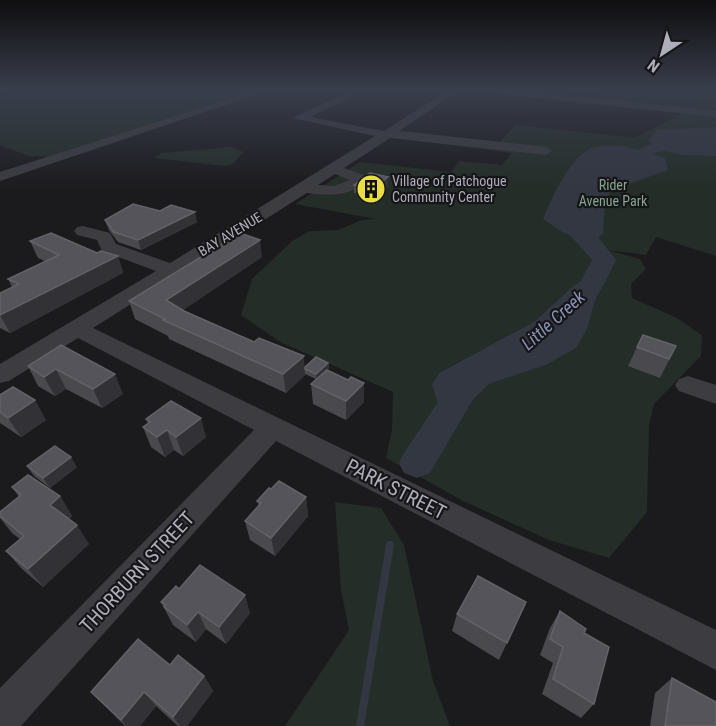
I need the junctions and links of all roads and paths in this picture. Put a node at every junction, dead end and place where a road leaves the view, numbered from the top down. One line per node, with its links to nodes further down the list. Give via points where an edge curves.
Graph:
1 (163, 123): 7 (street)
2 (324, 123): 4 (street)
3 (406, 123): 4 (street, BAY AVENUE)
4 (388, 135): 5 (street); 6 (street, BAY AVENUE)
5 (546, 151)
6 (334, 169): 8 (street, BAY AVENUE); 8 (street, via 361,179 335,192)
7 (0, 177)
8 (304, 188): 10 (street, BAY AVENUE)
9 (83, 231): 10 (street, via 104,237 108,247)
10 (171, 270): 11 (street, BAY AVENUE)
11 (76, 328): 12 (street, BAY AVENUE); 15 (street, PARK STREET)
12 (0, 375)
13 (688, 385): 14 (street)
14 (716, 394)
15 (273, 427): 16 (street, PARK STREET); 17 (street, THORBURN STREET)
16 (716, 650)
17 (0, 718)

